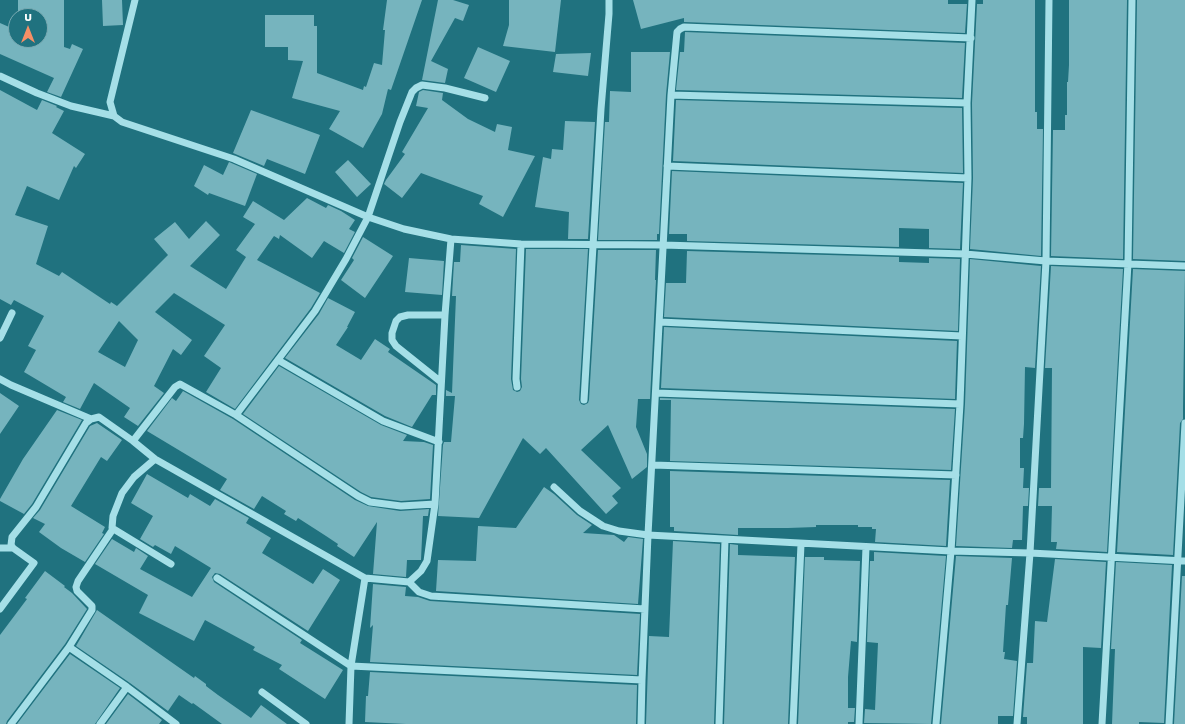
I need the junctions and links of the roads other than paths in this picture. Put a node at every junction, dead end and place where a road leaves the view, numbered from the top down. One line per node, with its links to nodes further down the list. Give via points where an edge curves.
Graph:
1 (135, 0): 11 (street, via 110,102)
2 (609, 0): 17 (street)
3 (972, 0): 6 (street)
4 (1049, 0): 20 (street)
5 (1132, 0): 21 (street)
6 (971, 38): 8 (street, via 681,28 676,34); 10 (street)
7 (0, 76): 11 (street, via 71,106)
8 (671, 95): 10 (street); 12 (street)
9 (485, 98): 14 (street, via 422,84 412,92)
10 (967, 103): 13 (street)
11 (114, 116): 14 (street, via 122,122 234,159)
12 (667, 166): 13 (street); 18 (street)
13 (968, 178): 19 (street)
14 (368, 217): 15 (street, via 404,229); 28 (street, via 316,312)
15 (451, 239): 16 (street); 24 (street)
16 (521, 244): 17 (street); 31 (street)
17 (593, 244): 18 (street); 33 (street)
18 (664, 245): 19 (street); 25 (street)
19 (964, 254): 20 (street); 26 (street)
20 (1046, 261): 21 (street); 54 (street)
21 (1128, 263): 22 (street); 55 (street)
22 (1185, 266)
23 (12, 313): 27 (street)
24 (445, 315): 30 (street); 30 (street, via 400,317 392,333 392,340 396,346)
25 (660, 322): 26 (street); 32 (street)
26 (962, 336): 34 (street)
27 (0, 338)
28 (278, 360): 35 (street); 39 (street, via 383,421)
29 (0, 379): 36 (street)
30 (441, 382): 39 (street)
31 (517, 387)
32 (656, 393): 34 (street); 41 (street)
33 (584, 400)
34 (960, 404): 42 (street)
35 (236, 415): 38 (street, via 178,384); 45 (street, via 370,502 401,506)
36 (91, 419): 38 (street, via 99,417); 52 (street, via 86,423 36,507 12,537)
37 (1185, 422): 44 (street)
38 (133, 441): 40 (street)
39 (439, 442): 45 (street)
40 (155, 459): 46 (street, via 134,477 122,493 113,516); 59 (street)
41 (653, 465): 42 (street); 47 (street)
42 (956, 475): 53 (street)
43 (554, 488): 47 (street, via 580,511 603,526)
44 (1183, 493): 56 (street)
45 (435, 504): 60 (street, via 427,561 421,571)
46 (113, 529): 57 (street); 63 (street, via 78,581 77,591 92,606 92,610)
47 (648, 535): 48 (street); 62 (street)
48 (725, 540): 49 (street); 74 (street)
49 (801, 544): 50 (street); 75 (street)
50 (866, 547): 53 (street); 76 (street)
51 (0, 548): 52 (street)
52 (13, 548): 61 (street, via 34,564)
53 (951, 551): 54 (street); 77 (street)
54 (1030, 553): 55 (street); 78 (street)
55 (1112, 558): 56 (street); 79 (street)
56 (1181, 561): 80 (street)
57 (171, 564)
58 (217, 578): 64 (street)
59 (365, 578): 60 (street); 64 (street)
60 (408, 582): 62 (street, via 420,592 431,596)
61 (0, 609)
62 (645, 609): 65 (street)
63 (69, 647): 66 (street); 68 (street)
64 (351, 666): 65 (street); 72 (street)
65 (642, 680): 73 (street)
66 (127, 687): 69 (street); 70 (street)
67 (262, 692): 71 (street)
68 (11, 724)
69 (100, 724)
70 (176, 724)
71 (306, 724)
72 (349, 724)
73 (641, 724)
74 (719, 724)
75 (793, 724)
76 (859, 724)
77 (936, 724)
78 (1017, 724)
79 (1102, 724)
80 (1169, 724)

